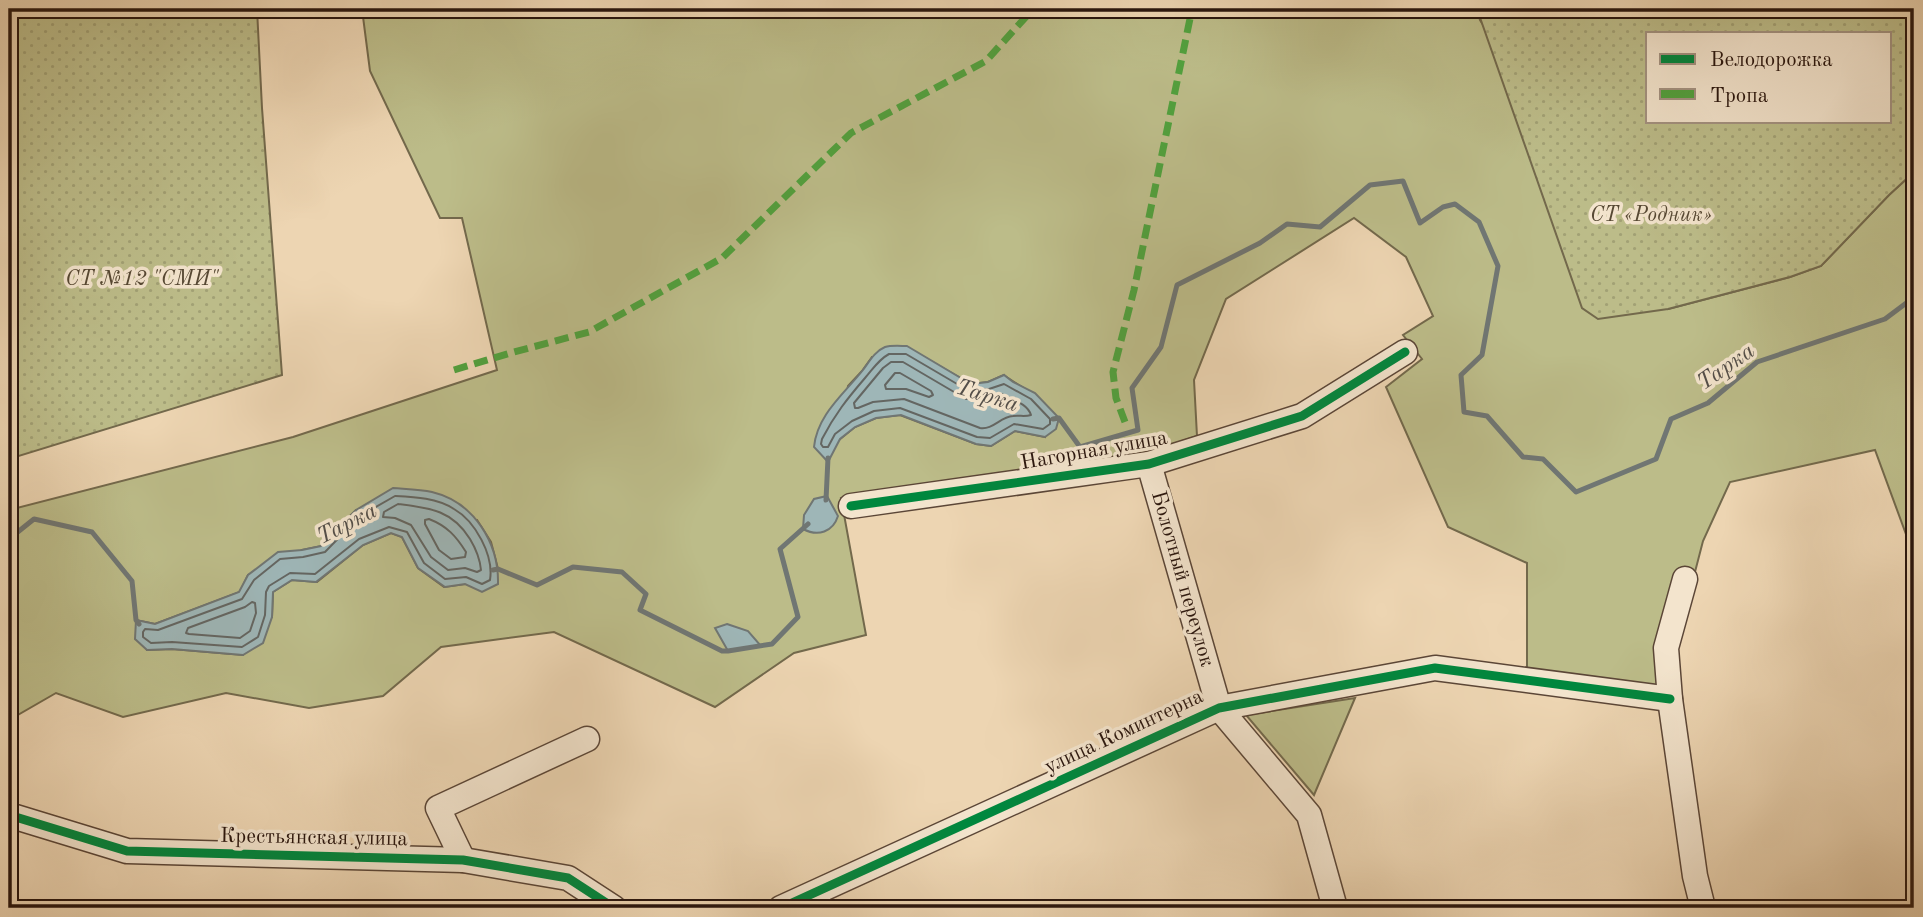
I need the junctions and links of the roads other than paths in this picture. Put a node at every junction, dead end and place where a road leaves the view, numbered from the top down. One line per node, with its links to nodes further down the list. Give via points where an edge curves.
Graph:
1 (1405, 352): 2 (street, Нагорная улица, via 1302,416)
2 (1149, 464): 3 (street, Нагорная улица); 6 (street, Болотный переулок)
3 (851, 506)
4 (1685, 579): 5 (street, via 1666,648)
5 (1670, 699): 6 (street, улица Коминтерна, via 1436,668); 13 (street)
6 (1219, 708): 11 (street, улица Коминтерна); 12 (street, Болотный переулок, via 1310,815)
7 (587, 739): 9 (street, via 438,808)
8 (9, 816): 9 (street, Крестьянская улица, via 127,852)
9 (463, 860): 10 (street, Крестьянская улица, via 568,878)
10 (614, 908)
11 (781, 908)
12 (1335, 908)
13 (1703, 908)

